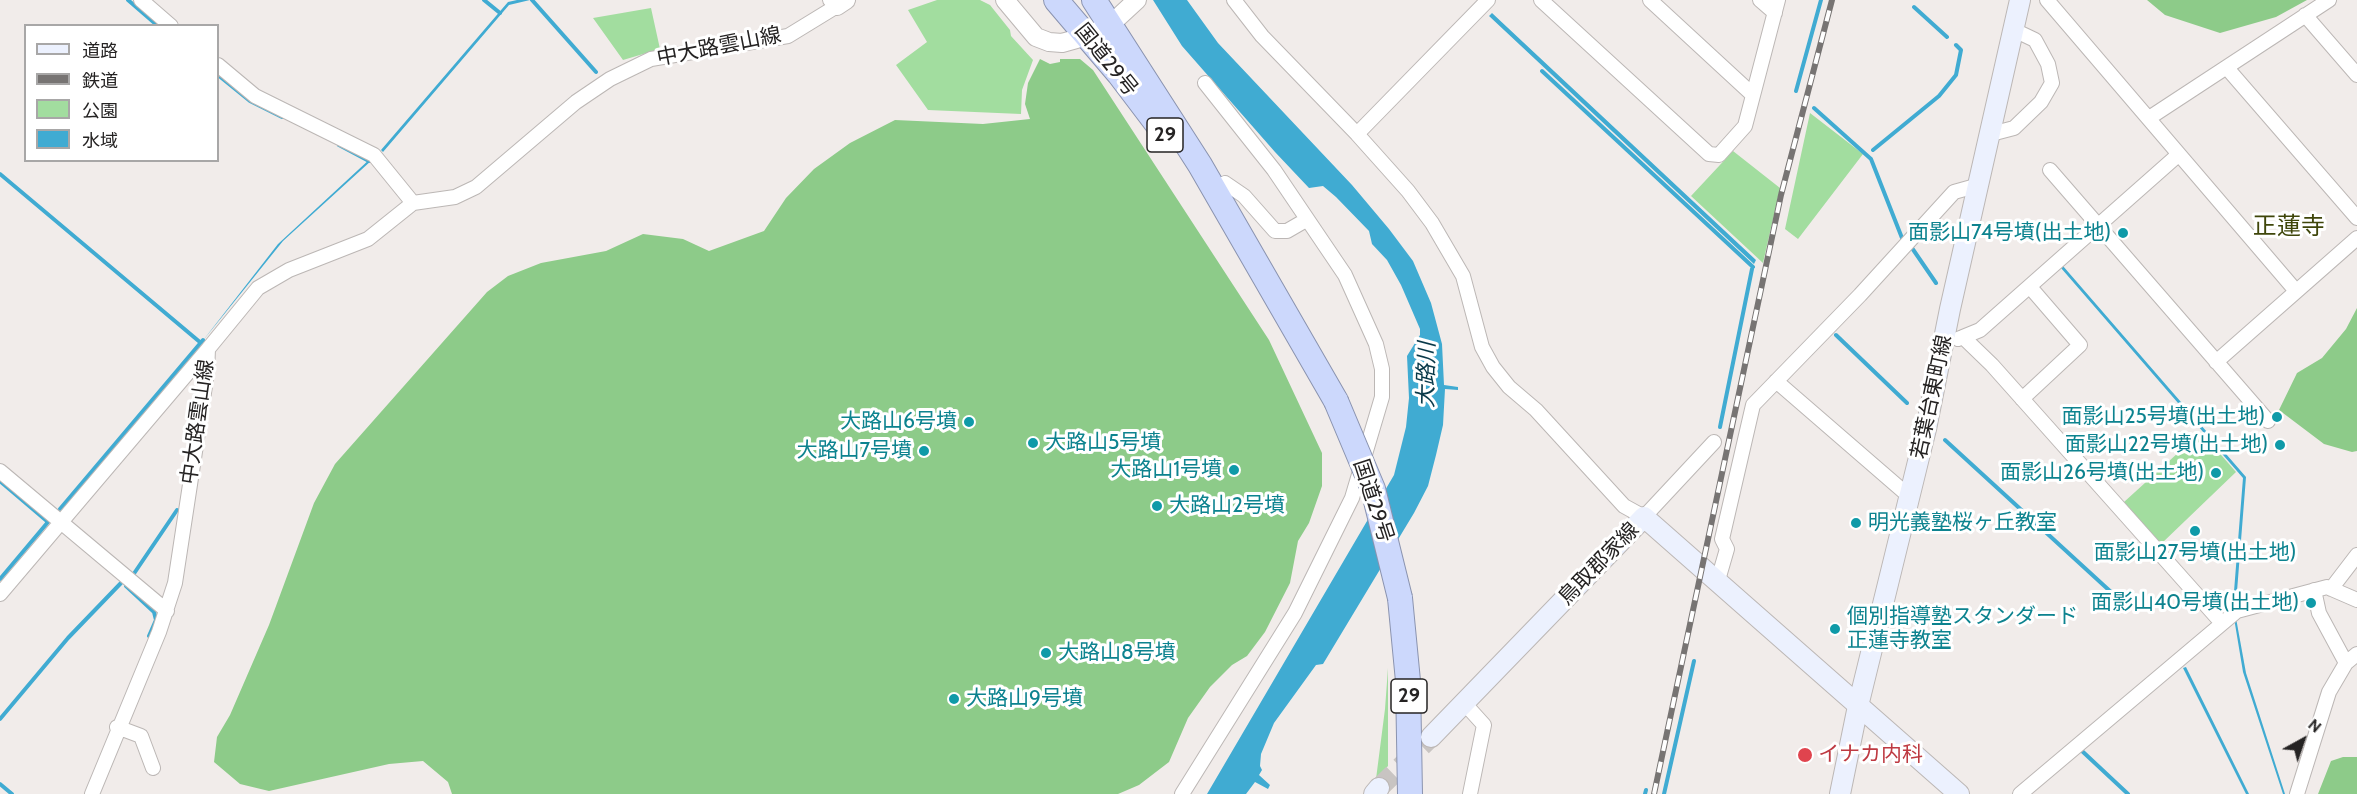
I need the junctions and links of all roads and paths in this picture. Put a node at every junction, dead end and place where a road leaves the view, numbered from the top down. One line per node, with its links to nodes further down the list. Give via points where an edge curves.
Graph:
1 (141, 0): 18 (street)
2 (1005, 0): 21 (street, via 1036,36 1049,42 1062,43)
3 (1056, 0): 21 (highway, 国道29号 / 29)
4 (1094, 0): 19 (highway, 国道29号 / 29)
5 (1105, 0): 19 (street)
6 (1234, 0): 28 (street, via 1262,36)
7 (1488, 0): 28 (street)
8 (1541, 0): 26 (street, via 1709,154 1719,155 1745,126)
9 (1650, 0): 26 (street)
10 (1760, 0): 16 (street)
11 (2020, 0): 20 (main road, 若葉台東町線)
12 (2047, 0): 27 (street)
13 (2330, 0): 17 (street)
14 (838, 2): 34 (street, 中大路雲山線, via 788,36 651,59 610,79 576,102 476,187 455,197)
15 (1134, 3): 19 (street)
16 (1776, 6): 26 (street)
17 (2305, 15): 23 (street); 24 (street)
18 (169, 24)
19 (1111, 24): 21 (street); 38 (highway, 国道29号 / 29)
20 (2014, 30): 29 (main road, 若葉台東町線); 29 (street, via 2035,40 2048,64 2052,83 2041,102 2014,128)
21 (1087, 36): 38 (highway, 国道29号 / 29)
22 (219, 66): 34 (street, via 255,96 374,155)
23 (2227, 68): 27 (street); 35 (street)
24 (2357, 75)
25 (1205, 83): 36 (street, via 1274,170)
26 (1754, 94)
27 (2149, 118): 30 (street)
28 (1357, 134): 52 (street, via 1408,191 1453,255 1492,367 1624,506)
29 (1991, 134): 33 (main road, 若葉台東町線)
30 (2178, 154): 37 (street); 41 (street)
31 (2050, 170): 37 (street)
32 (1225, 183): 36 (street, via 1244,196 1275,231 1287,231)
33 (1979, 184): 43 (main road, 若葉台東町線); 46 (street, via 1954,192)
34 (413, 203): 44 (street, 中大路雲山線, via 368,239 289,270 258,288)
35 (2357, 218)
36 (1306, 220): 70 (street, via 1334,256 1355,293 1376,344 1382,369 1382,397 1352,498 1295,613)
37 (2098, 226): 40 (street); 45 (street)
38 (1240, 236): 68 (highway, 国道29号 / 29, bridge, via 1336,401 1373,489 1400,598 1408,681)
39 (2357, 238): 41 (street)
40 (2030, 287): 42 (street, via 1980,330); 47 (street, via 2080,345)
41 (2296, 291): 45 (street)
42 (1963, 337): 43 (street); 47 (street)
43 (1942, 345): 51 (main road, 若葉台東町線)
44 (208, 348): 53 (street); 60 (street, 中大路雲山線, via 175,583)
45 (2216, 362): 48 (street)
46 (1776, 381): 51 (street); 55 (street, via 1753,405 1722,538 1727,549)
47 (2022, 399): 61 (street)
48 (2268, 421)
49 (1714, 442): 52 (street)
50 (0, 471): 53 (street)
51 (1910, 497): 64 (main road, 若葉台東町線)
52 (1644, 517): 55 (main road, 鳥取郡家線); 63 (main road, 鳥取郡家線)
53 (61, 522): 58 (street); 60 (street)
54 (2357, 555): 56 (street)
55 (1718, 580): 64 (main road, 鳥取郡家線)
56 (2331, 589): 57 (street); 59 (street)
57 (2314, 590): 61 (street, via 2237,611); 62 (street, via 2319,613)
58 (0, 594)
59 (2357, 600)
60 (167, 611): 65 (street, 中大路雲山線)
61 (2221, 622): 74 (street)
62 (2351, 659): 75 (street, via 2321,712)
63 (1465, 704): 66 (main road, 鳥取郡家線); 71 (street, via 1484,725)
64 (1858, 705): 72 (main road, 若葉台東町線); 73 (main road, 鳥取郡家線)
65 (117, 728): 67 (street, via 141,736); 69 (street, 中大路雲山線)
66 (1431, 737)
67 (153, 768)
68 (1400, 790)
69 (92, 794)
70 (1182, 794)
71 (1470, 794)
72 (1840, 794)
73 (1959, 794)
74 (2019, 794)
75 (2297, 794)

